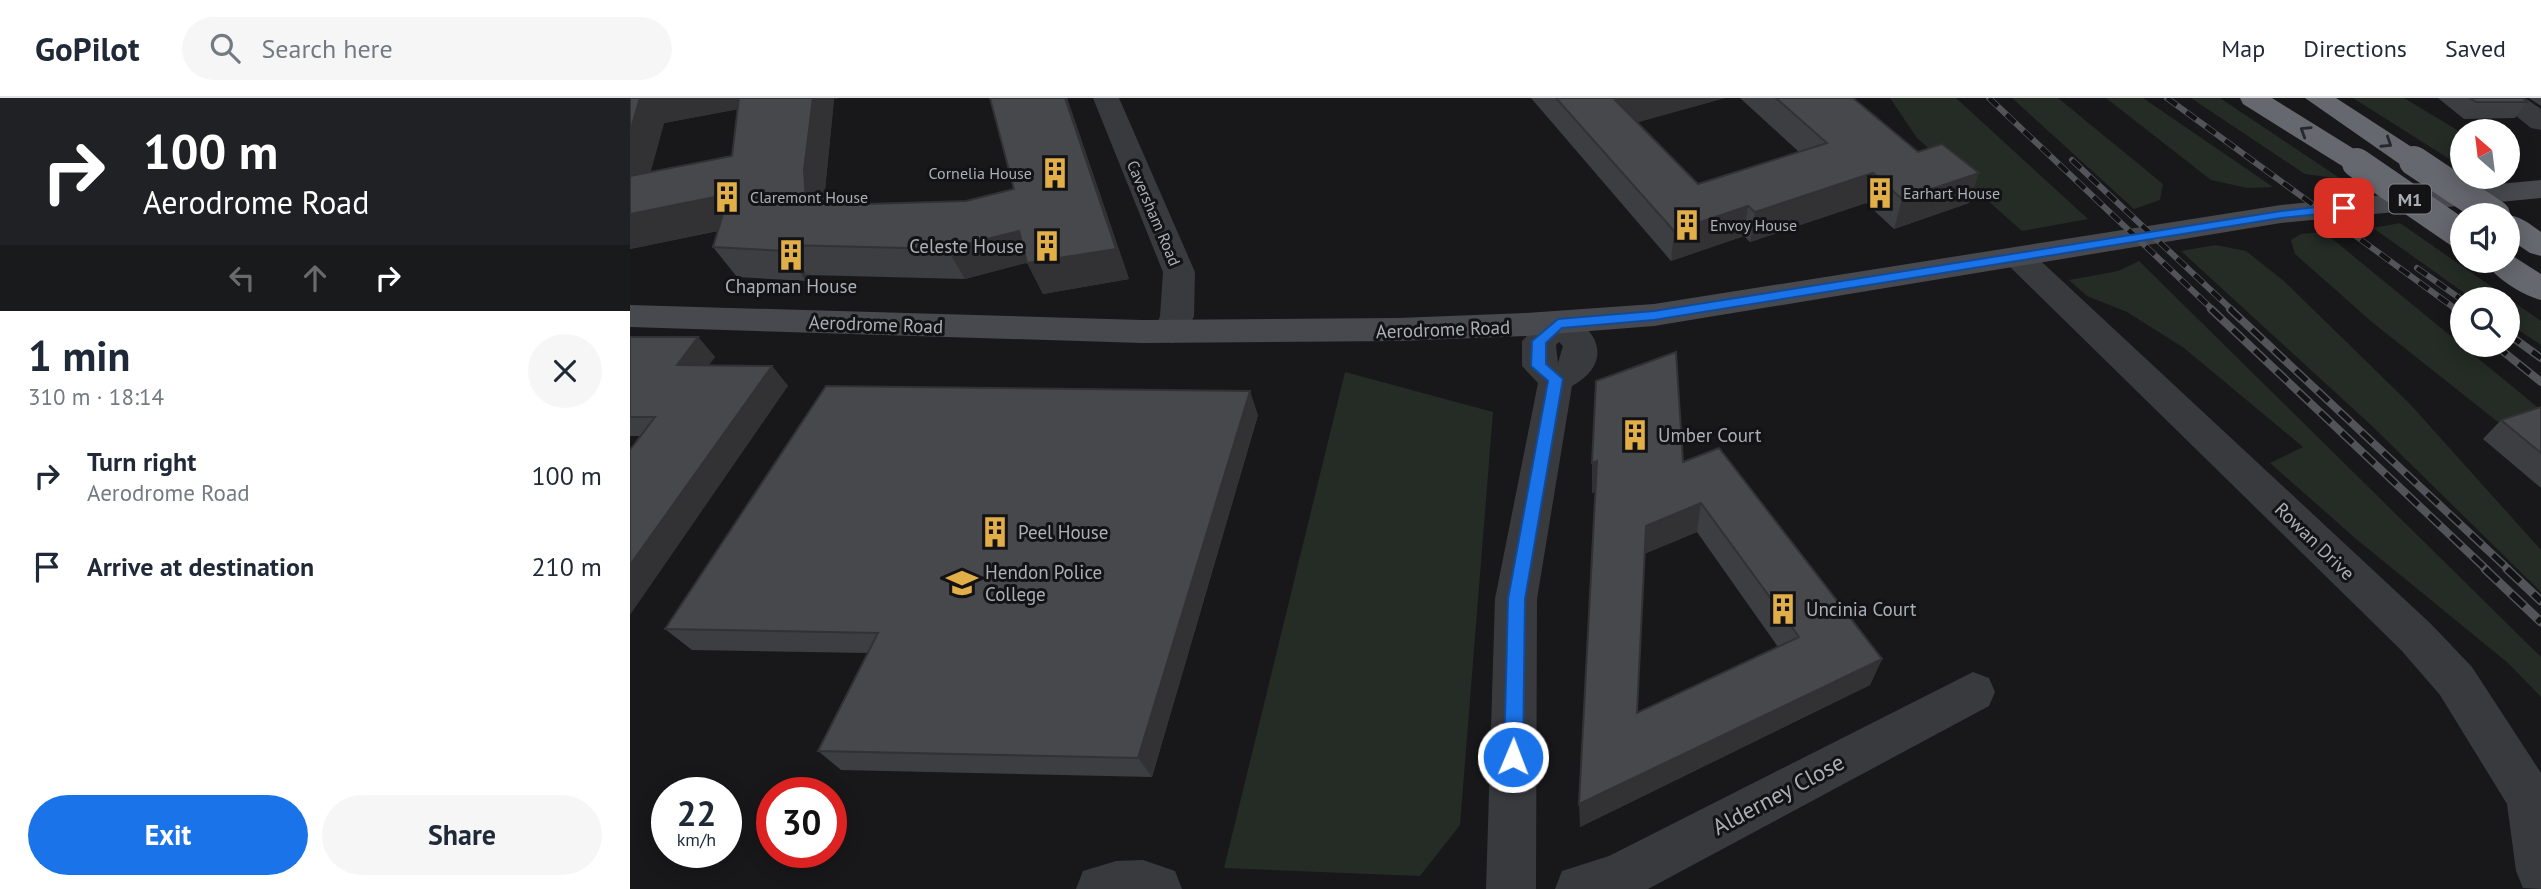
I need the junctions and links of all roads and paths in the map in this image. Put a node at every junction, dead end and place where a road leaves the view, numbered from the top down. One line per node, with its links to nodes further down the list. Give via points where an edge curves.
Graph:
1 (1106, 98): 14 (street, Caversham Road, via 1179,272)
2 (2253, 98): 8 (highway, M1, one-way to 2, bridge)
3 (2318, 98): 7 (highway, M1, one-way to 7, bridge)
4 (2507, 98): 5 (street)
5 (2541, 122)
6 (2541, 188): 11 (street, Aerodrome Road, via 2281,214)
7 (2477, 203)
8 (2450, 227)
9 (2520, 232): 10 (highway)
10 (2541, 246)
11 (2018, 257): 13 (street, Aerodrome Road, via 1667,313); 16 (street, Rowan Drive, via 2416,637 2456,681 2530,798)
12 (630, 316): 14 (street, Aerodrome Road)
13 (1558, 324): 14 (street, Aerodrome Road, via 1383,332); 19 (street, via 1581,342 1577,369 1556,379 1516,599)
14 (1172, 331)
15 (1973, 692): 20 (street, Alderney Close, via 1616,879)
16 (2541, 871)
17 (1101, 889): 18 (street, via 1117,884)
18 (1157, 889)
19 (1511, 889)
20 (1580, 889)

